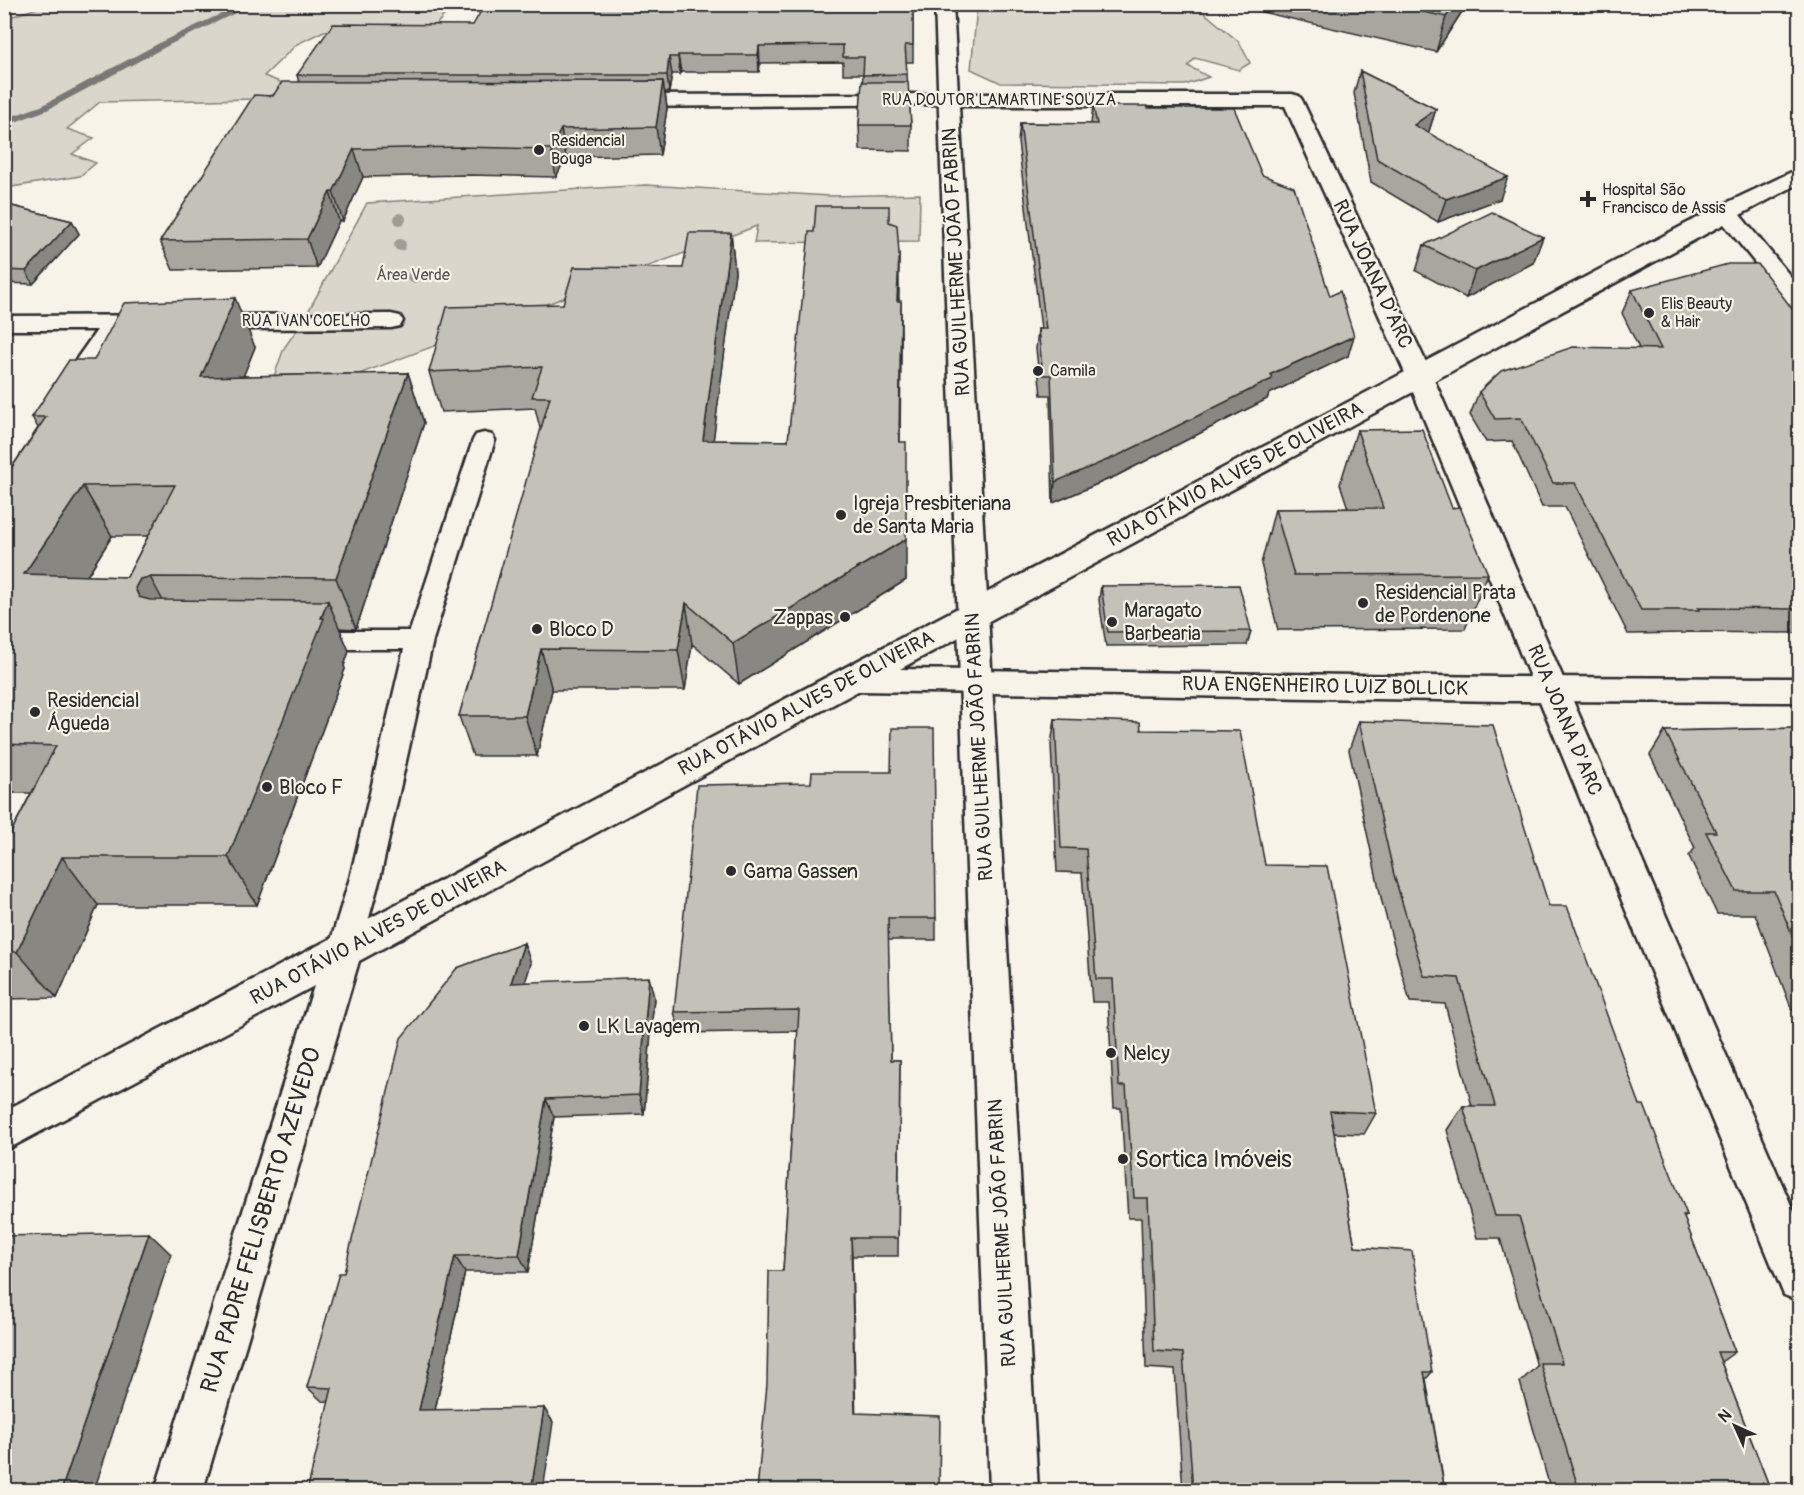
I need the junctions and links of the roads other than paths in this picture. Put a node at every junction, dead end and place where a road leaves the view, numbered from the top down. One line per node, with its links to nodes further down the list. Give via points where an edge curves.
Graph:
1 (944, 4): 3 (street, RUA GUILHERME JOÃO FABRIN)
2 (1293, 99): 3 (street, RUA DOUTOR LAMARTINE SOUZA); 11 (street, RUA JOANA D'ARC)
3 (948, 100): 4 (street, RUA DOUTOR LAMARTINE SOUZA); 14 (street, RUA GUILHERME JOÃO FABRIN)
4 (596, 101)
5 (1800, 174): 6 (street, RUA OTÁVIO ALVES DE OLIVEIRA)
6 (1725, 212): 7 (street); 11 (street, RUA OTÁVIO ALVES DE OLIVEIRA)
7 (1800, 304)
8 (392, 321): 10 (street, RUA IVAN COELHO)
9 (4, 323): 10 (street, RUA IVAN COELHO)
10 (114, 323): 12 (street)
11 (1419, 375): 14 (street, RUA OTÁVIO ALVES DE OLIVEIRA); 19 (street, RUA JOANA D'ARC)
12 (45, 421)
13 (484, 440): 16 (lane)
14 (973, 614): 17 (street, RUA OTÁVIO ALVES DE OLIVEIRA); 18 (street, RUA GUILHERME JOÃO FABRIN)
15 (282, 639): 16 (lane)
16 (420, 640): 21 (lane, via 365,878)
17 (850, 680): 18 (street, RUA ENGENHEIRO LUIZ BOLLICK); 21 (street, RUA OTÁVIO ALVES DE OLIVEIRA)
18 (976, 682): 19 (street, RUA ENGENHEIRO LUIZ BOLLICK); 25 (street, RUA GUILHERME JOÃO FABRIN)
19 (1552, 689): 20 (street, RUA ENGENHEIRO LUIZ BOLLICK); 23 (street, RUA JOANA D'ARC)
20 (1800, 690)
21 (344, 950): 22 (street, RUA OTÁVIO ALVES DE OLIVEIRA); 24 (street, RUA PADRE FELISBERTO AZEVEDO)
22 (4, 1132)
23 (1800, 1279)
24 (179, 1491)
25 (1014, 1491)

